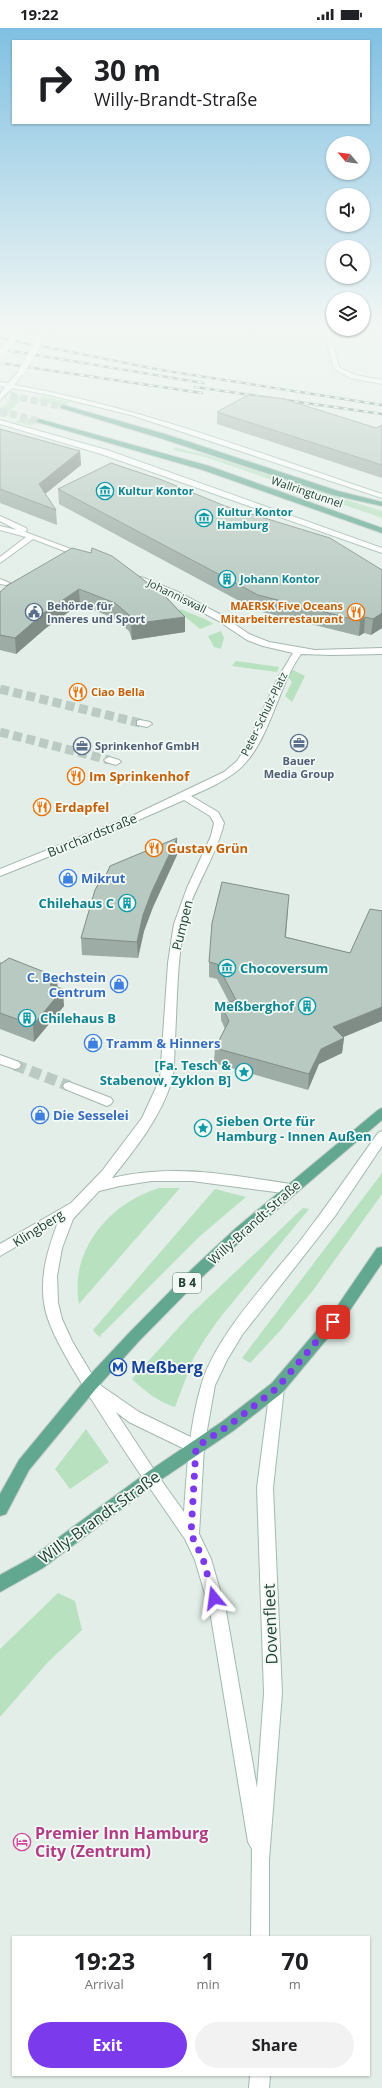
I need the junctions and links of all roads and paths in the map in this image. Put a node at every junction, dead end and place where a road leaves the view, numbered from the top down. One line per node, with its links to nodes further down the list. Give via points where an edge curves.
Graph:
1 (114, 421): 6 (main road, Wallringtunnel, via 350,497)
2 (155, 421): 5 (main road)
3 (0, 422): 11 (main road, via 104,452)
4 (39, 422): 9 (main road, Wallringtunnel, via 192,464)
5 (382, 496)
6 (382, 504)
7 (0, 518): 10 (main road)
8 (0, 528): 10 (main road)
9 (382, 531)
10 (32, 536): 12 (main road); 13 (main road)
11 (382, 551)
12 (93, 560)
13 (0, 561)
14 (120, 570): 15 (main road, Johanniswall, via 163,588 221,619 250,638)
15 (299, 651): 16 (main road, Johanniswall); 17 (main road, Peter-Schulz-Platz, via 277,686 263,721 240,762 231,771)
16 (382, 651)
17 (184, 796): 18 (main road, Burchardstraße, via 156,810); 25 (main road, Pumpen, via 214,814 219,823 179,924 166,1079 148,1120)
18 (0, 873)
19 (0, 1059): 20 (main road)
20 (15, 1065)
21 (69, 1086): 22 (main road)
22 (107, 1101)
23 (382, 1113): 26 (main road, Willy-Brandt-Straße / B 4)
24 (382, 1136): 32 (main road, via 330,1212 237,1331 221,1356 208,1385)
25 (96, 1187): 26 (main road, via 134,1178 174,1175); 27 (main road)
26 (291, 1189): 30 (main road, Willy-Brandt-Straße / B 4, via 197,1273)
27 (75, 1205): 28 (main road, Klingberg); 30 (main road, via 60,1232 51,1260 51,1303 67,1345)
28 (0, 1252)
29 (382, 1252): 31 (main road, Willy-Brandt-Straße, via 341,1312)
30 (90, 1385): 32 (main road, via 134,1417); 33 (main road); 34 (main road, Willy-Brandt-Straße / B 4, via 24,1466)
31 (277, 1388): 32 (main road, Willy-Brandt-Straße); 37 (main road, Dovenfleet, via 265,1488 273,1693)
32 (196, 1447): 33 (main road, Willy-Brandt-Straße); 35 (main road, Dovenfleet)
33 (151, 1478): 35 (main road, Dovenfleet); 36 (main road, Willy-Brandt-Straße, via 37,1562)
34 (0, 1509)
35 (191, 1534): 37 (main road, Dovenfleet, via 203,1559 218,1611)
36 (0, 1584)
37 (260, 1860): 38 (main road, Dovenfleet)
38 (260, 1936)
39 (260, 2076): 40 (main road)
40 (259, 2088)

